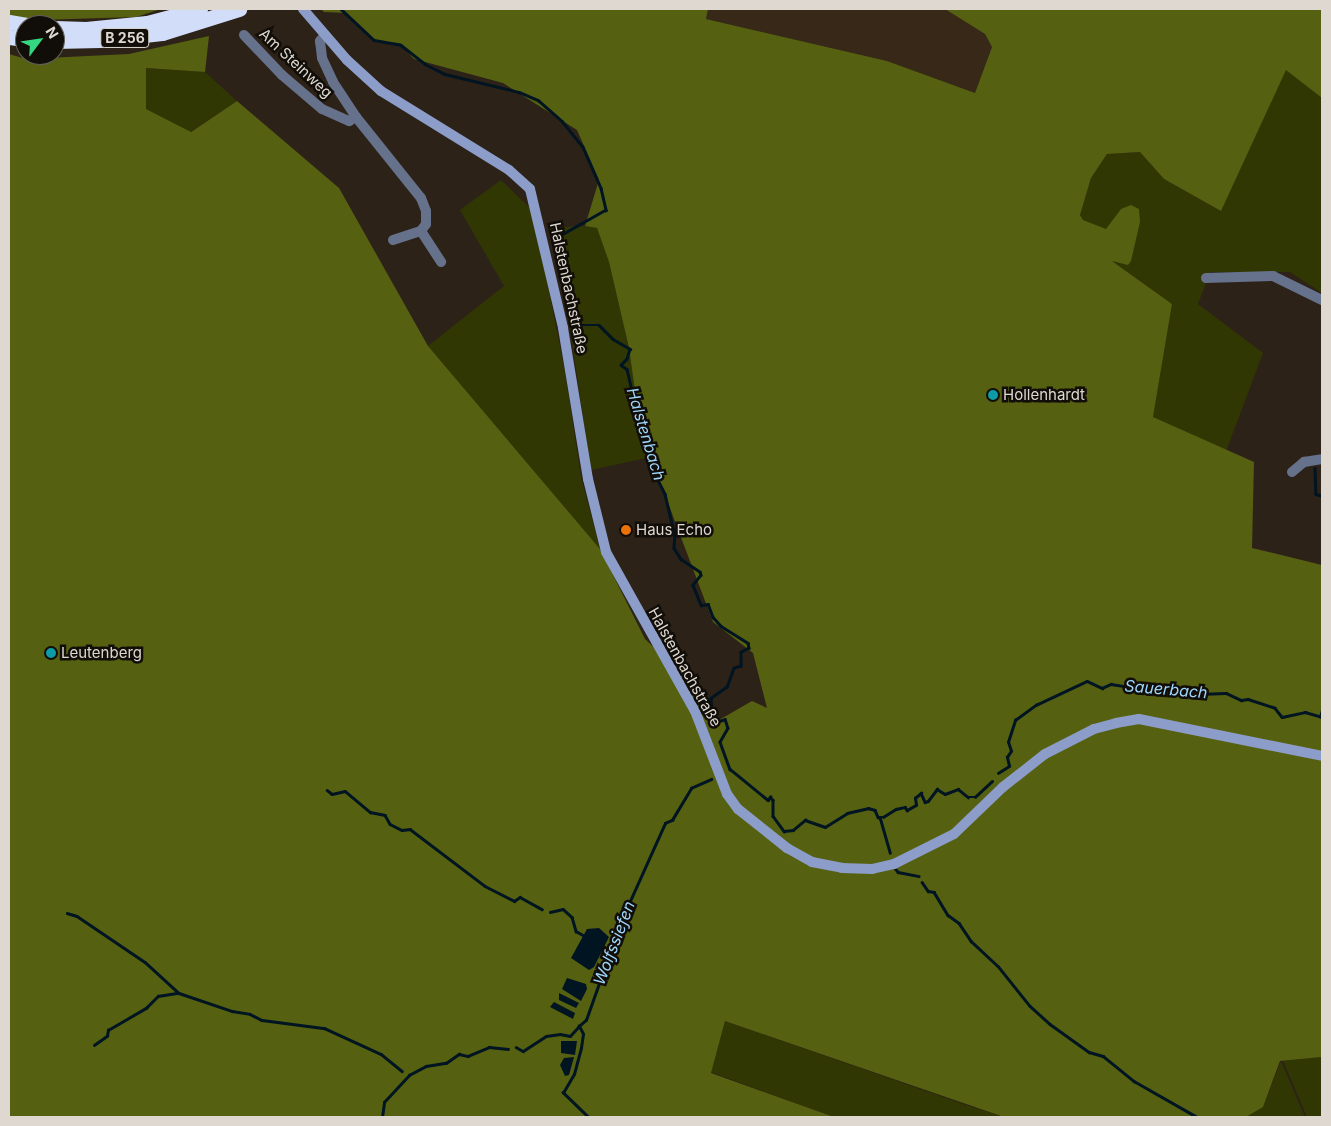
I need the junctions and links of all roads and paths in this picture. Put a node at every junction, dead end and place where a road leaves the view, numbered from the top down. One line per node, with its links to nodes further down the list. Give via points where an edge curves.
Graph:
1 (239, 9): 3 (highway, B 256)
2 (304, 9): 5 (street, Halstenbachstraße)
3 (195, 15): 4 (highway, B 256, via 119,26); 7 (highway, B 256, via 133,37)
4 (65, 28)
5 (325, 35): 8 (street, Am Steinweg, via 320,41 322,58); 16 (street, Halstenbachstraße, via 381,90 509,170 530,189 563,328 588,479 606,552 695,711 727,794 738,809 787,848 812,862 842,868 872,869 894,864 954,834 1009,782 1045,754 1087,732 1116,723 1139,720)
6 (244, 36): 8 (street, Am Steinweg, via 282,75 322,109 349,121)
7 (65, 40)
8 (356, 117): 9 (street, Am Steinweg, via 421,198 426,212 426,224)
9 (421, 231): 10 (street); 11 (street)
10 (393, 240)
11 (441, 262)
12 (1206, 278): 13 (street, via 1273,276)
13 (1322, 300)
14 (1322, 459): 15 (street, via 1304,462)
15 (1292, 472)
16 (1322, 756)

